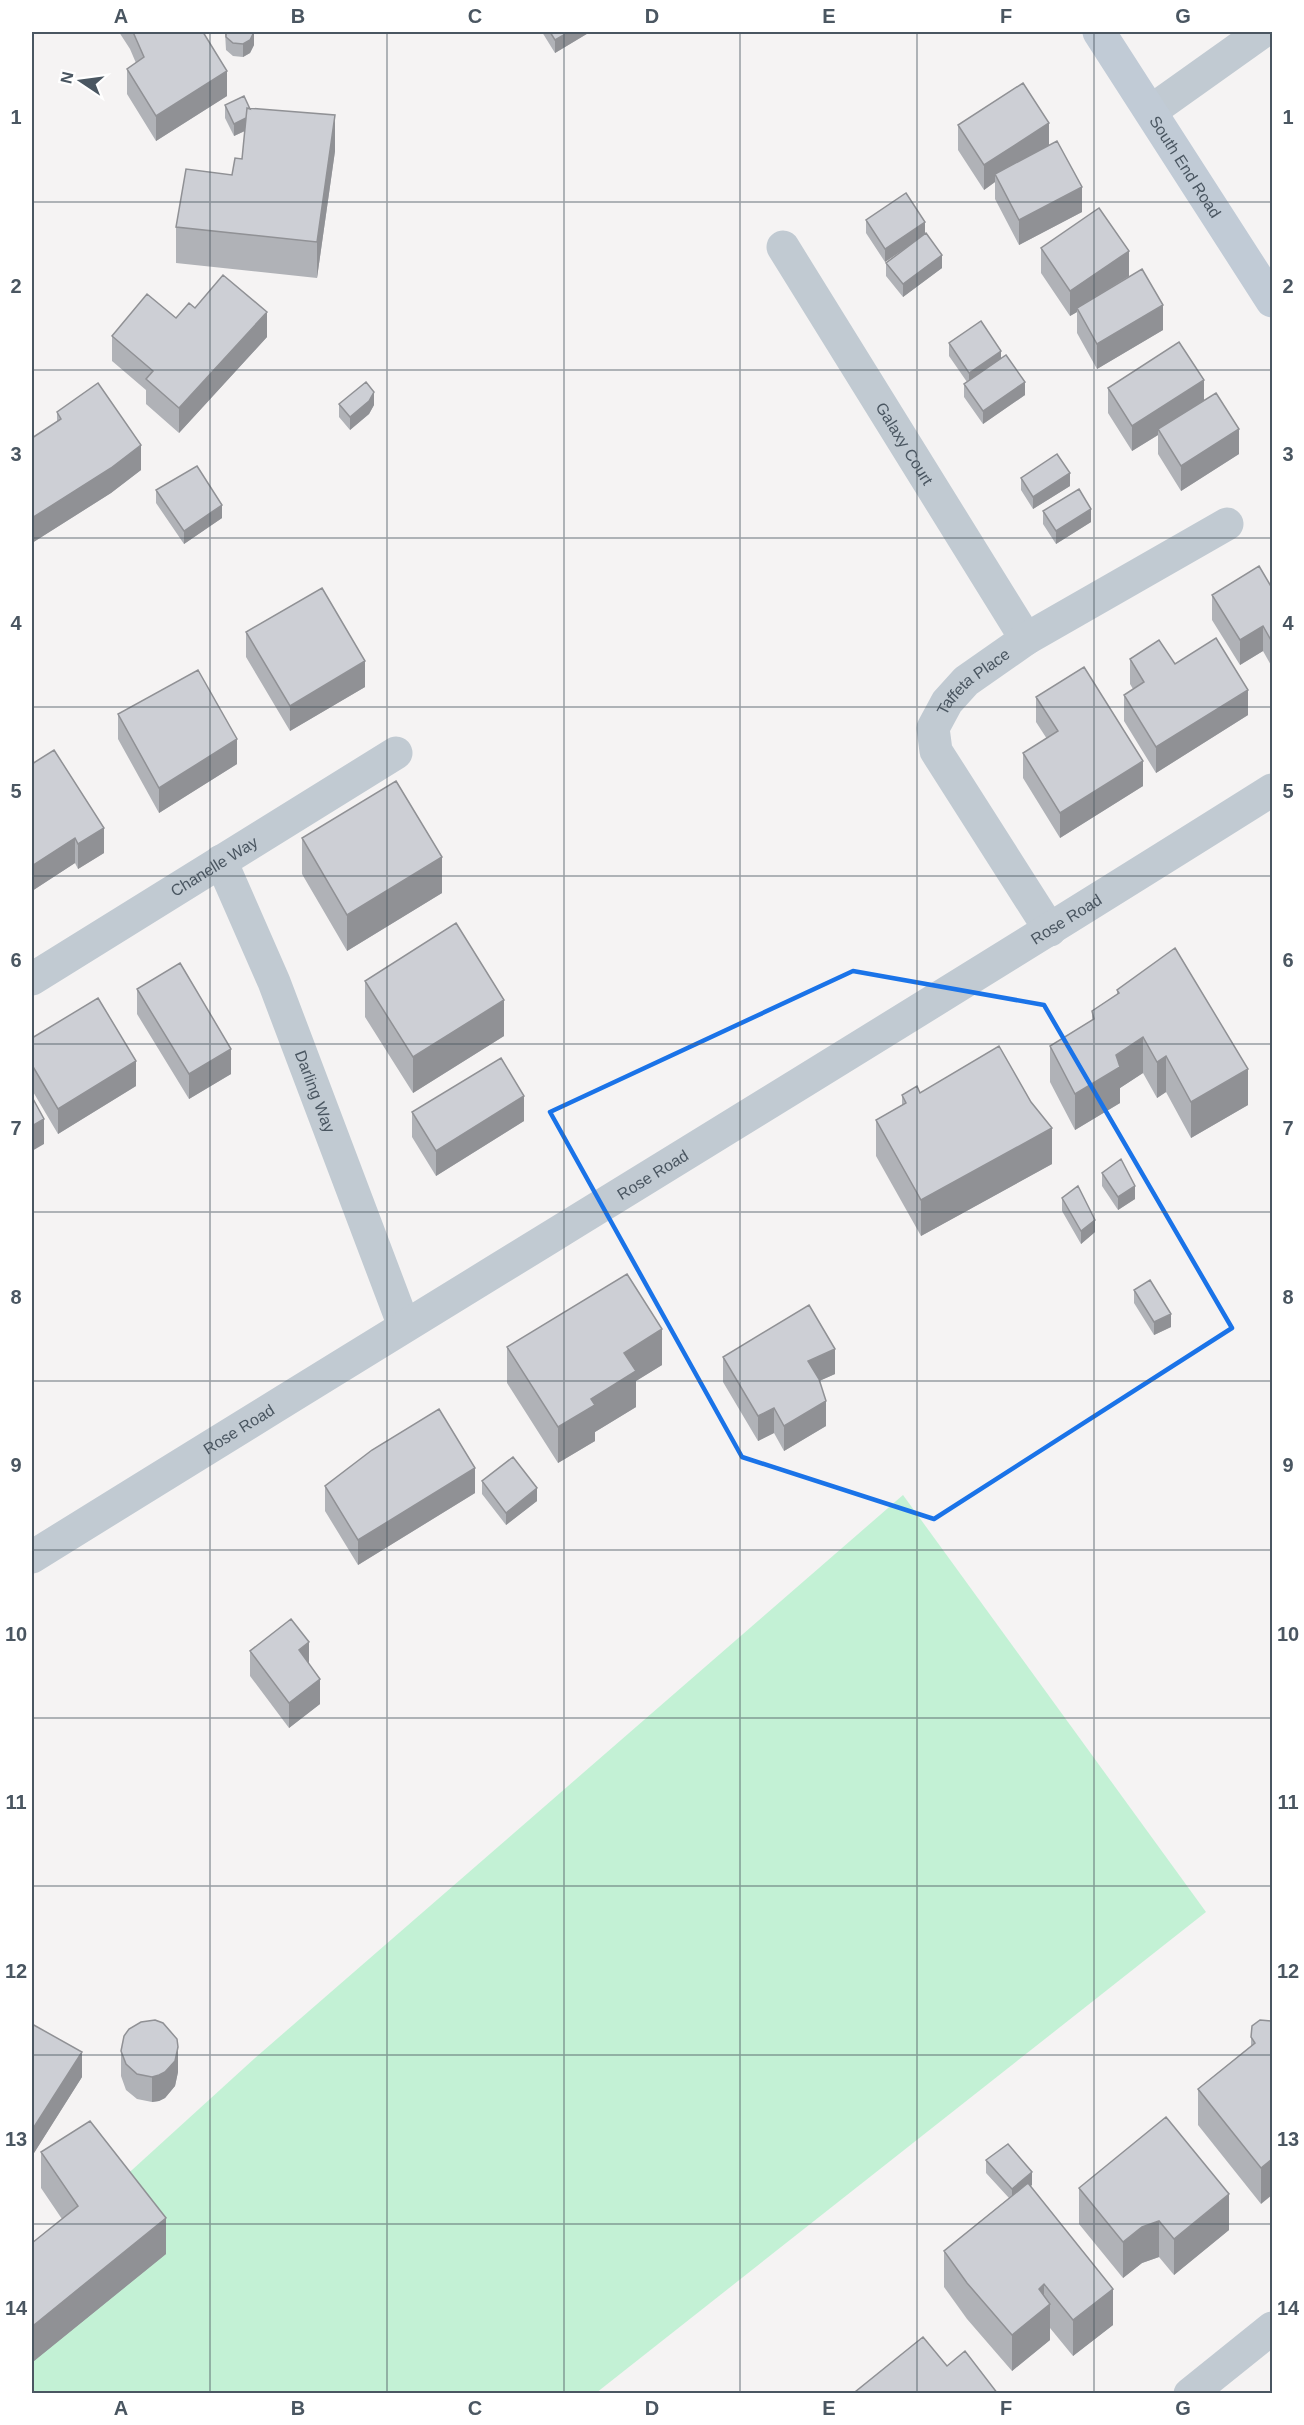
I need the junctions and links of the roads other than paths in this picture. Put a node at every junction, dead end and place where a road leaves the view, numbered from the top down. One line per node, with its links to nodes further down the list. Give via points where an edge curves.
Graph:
1 (1099, 32): 3 (main road, South End Road)
2 (1262, 32): 3 (street)
3 (1151, 111): 5 (main road, South End Road)
4 (783, 247): 7 (street, Galaxy Court)
5 (1272, 301)
6 (1227, 524): 7 (street, Taffeta Place)
7 (1026, 639): 11 (street, Taffeta Place, via 966,681 947,702 933,728 936,752)
8 (396, 753): 10 (street, Chanelle Way)
9 (1272, 790): 11 (street, Rose Road)
10 (221, 861): 12 (street, Chanelle Way); 13 (street, Darling Way, via 273,982)
11 (1050, 930): 13 (street, Rose Road)
12 (32, 979)
13 (404, 1326): 14 (street, Rose Road)
14 (32, 1557)
15 (1272, 2328): 16 (street)
16 (1190, 2394)

